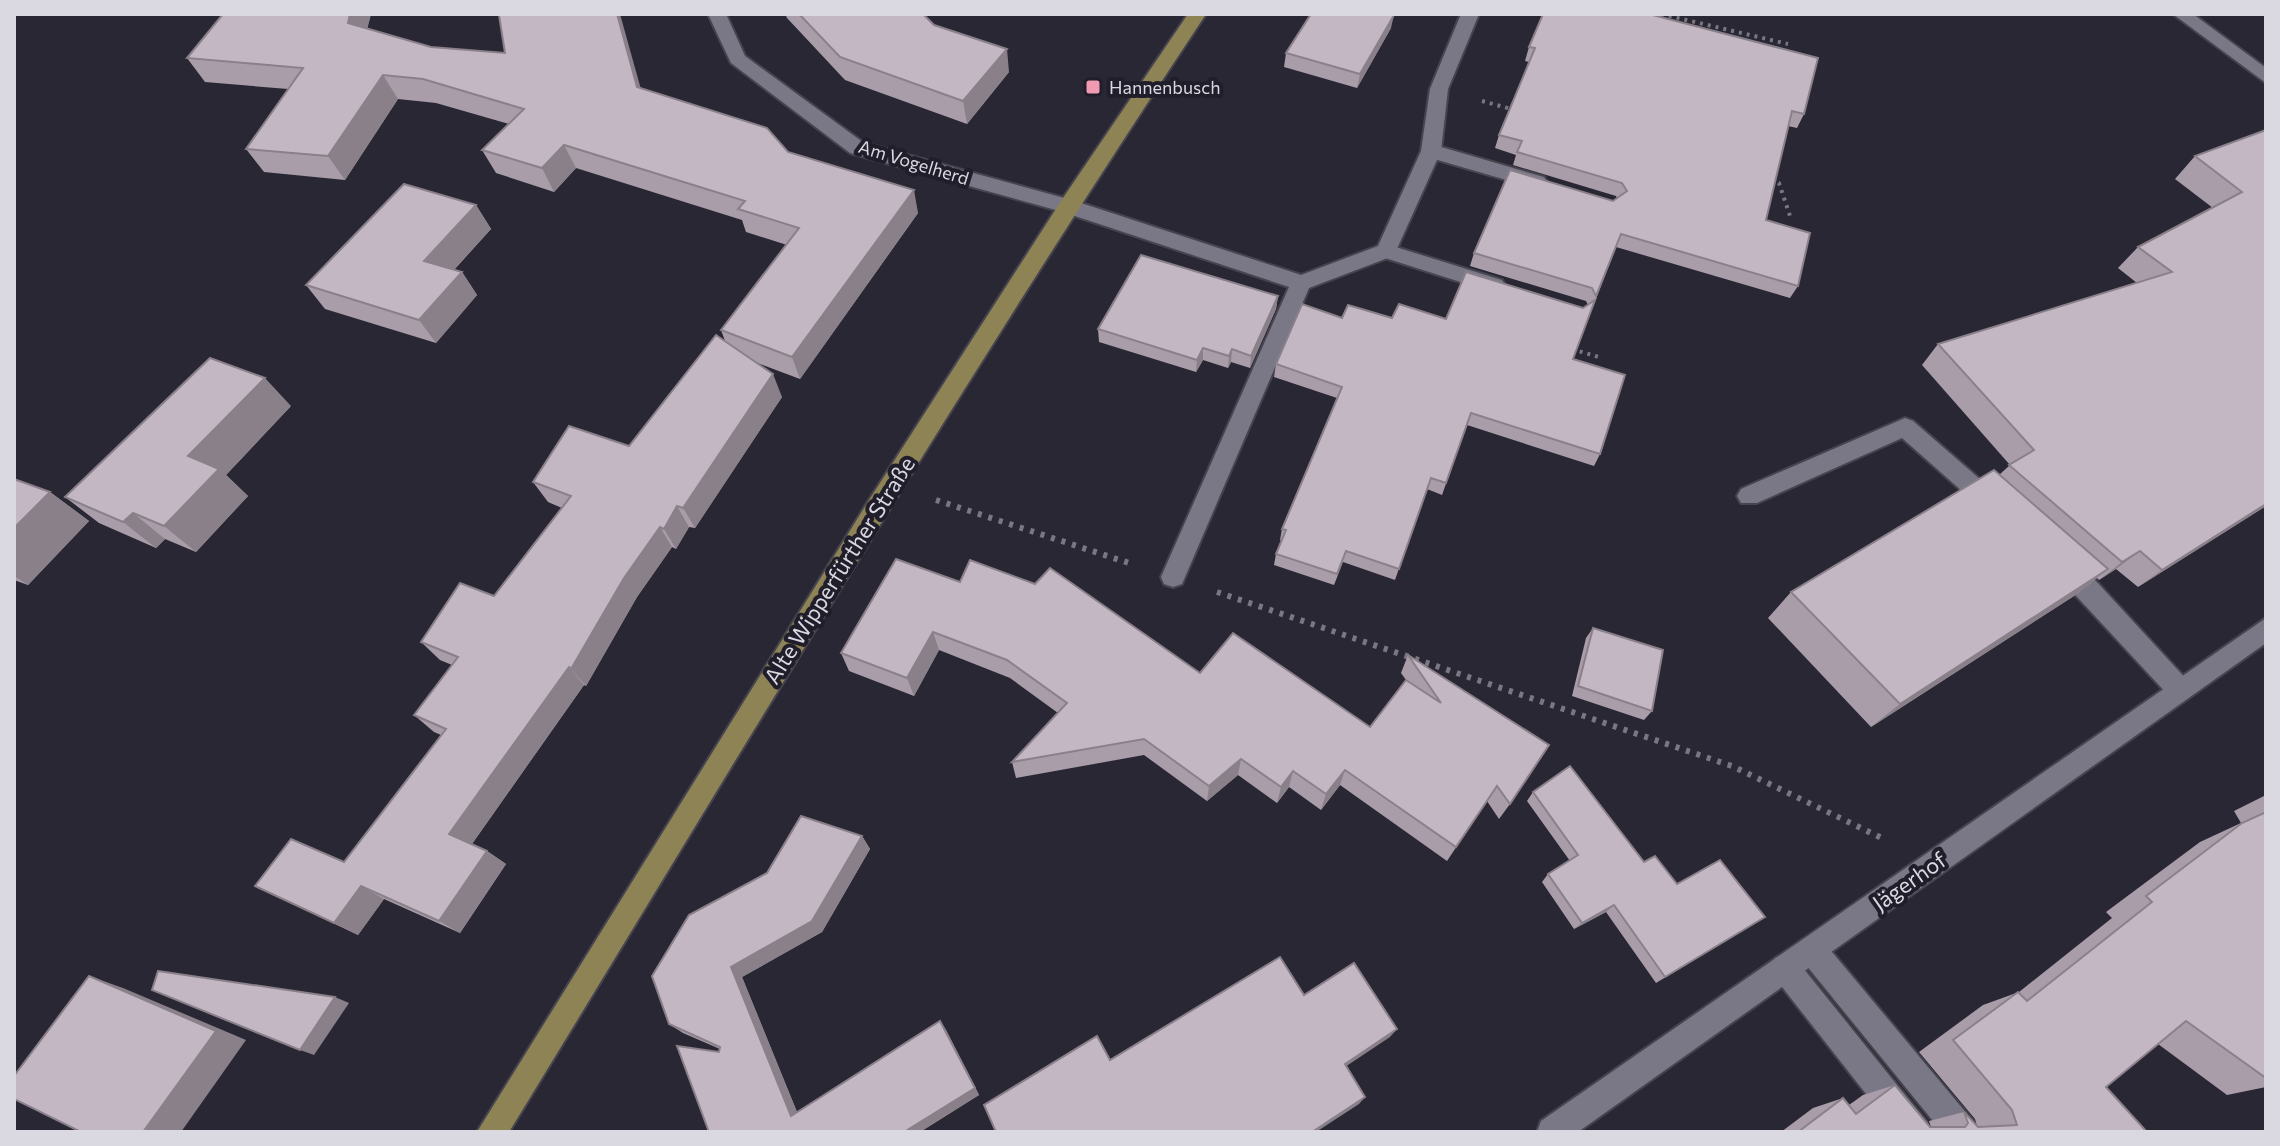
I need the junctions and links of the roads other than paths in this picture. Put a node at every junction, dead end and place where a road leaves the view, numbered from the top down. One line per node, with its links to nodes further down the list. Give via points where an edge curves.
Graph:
1 (717, 14): 8 (street, Am Vogelherd, via 737,59 857,148)
2 (1197, 14): 8 (main road, Alte Wipperfürther Straße)
3 (1470, 14): 6 (street, via 1439,89)
4 (2182, 14): 5 (street)
5 (2266, 77)
6 (1431, 151): 7 (street); 9 (street)
7 (1549, 186)
8 (1068, 206): 10 (street); 20 (main road, Alte Wipperfürther Straße)
9 (1386, 251): 10 (street); 11 (street)
10 (1301, 283): 15 (street)
11 (1519, 292)
12 (1749, 496): 13 (street, via 1905,427)
13 (2019, 527)
14 (2041, 547): 17 (street, via 2086,587)
15 (1173, 577)
16 (2266, 629): 17 (street, Jägerhof)
17 (2179, 689): 18 (street, Jägerhof)
18 (1812, 950): 19 (street, Jägerhof); 23 (street)
19 (1785, 968): 21 (street, Jägerhof); 22 (street)
20 (492, 1132)
21 (1552, 1132)
22 (1915, 1132)
23 (1962, 1132)

